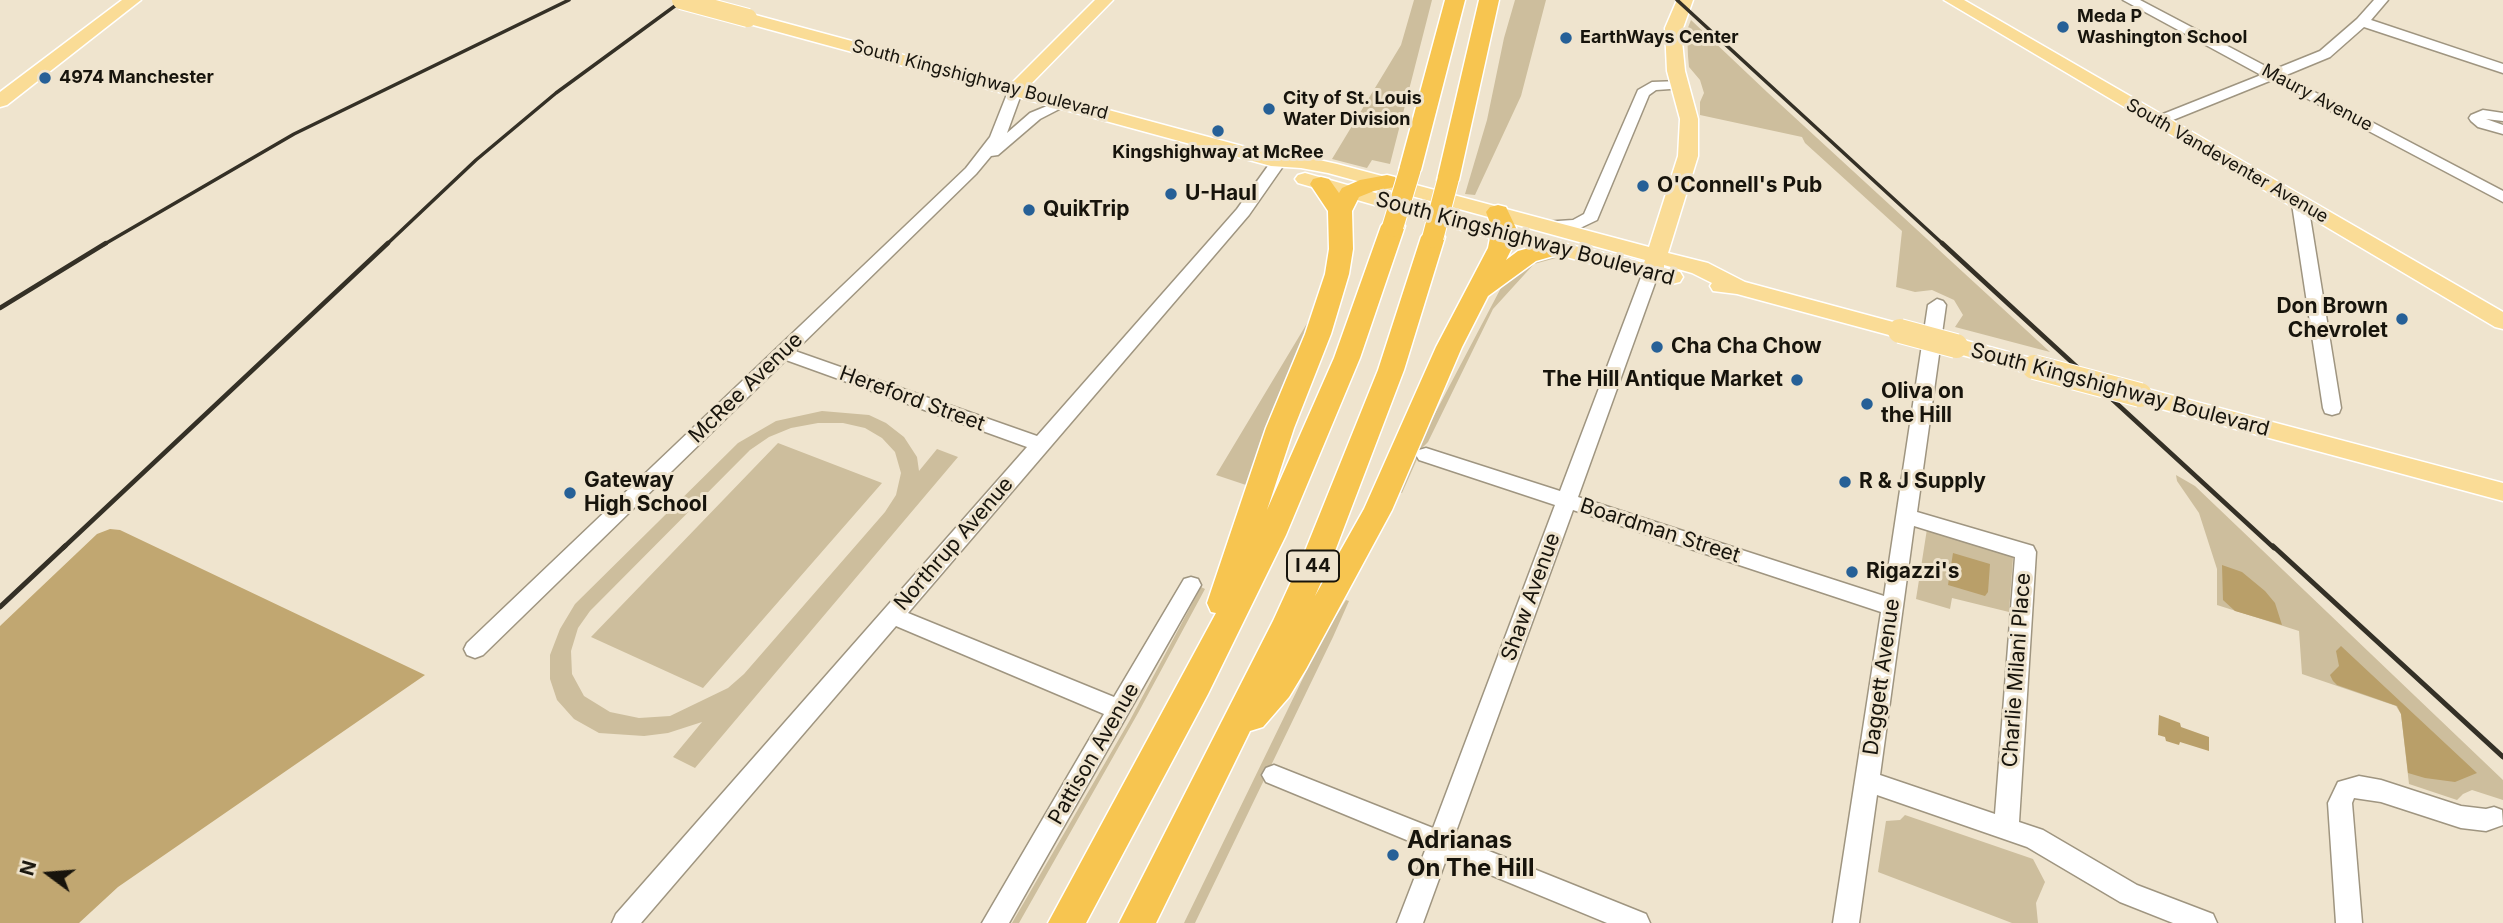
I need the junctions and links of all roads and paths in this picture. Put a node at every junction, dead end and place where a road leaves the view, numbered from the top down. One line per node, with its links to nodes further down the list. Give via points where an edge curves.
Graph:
1 (133, 0): 17 (main road)
2 (681, 0): 16 (main road, South Kingshighway Boulevard, bridge)
3 (1105, 0): 16 (main road, McRee Avenue)
4 (1455, 0): 48 (highway, I 44, bridge, via 1410,170 1366,308 1315,436)
5 (1489, 0): 12 (highway, I 44)
6 (1503, 0): 12 (highway)
7 (1685, 0): 15 (main road, via 1673,41)
8 (1952, 0): 20 (main road, South Vandeventer Avenue)
9 (2130, 0): 14 (street, Maury Avenue)
10 (2381, 0): 11 (street)
11 (2362, 22): 13 (street); 14 (street, via 2325,54)
12 (1483, 28): 50 (highway, I 44, bridge, via 1433,237 1391,370 1347,487)
13 (2503, 69)
14 (2274, 75): 20 (street); 26 (street, Maury Avenue)
15 (1680, 85): 29 (street, via 1652,86 1643,93); 33 (main road, via 1689,119 1688,156)
16 (1013, 97): 18 (main road, South Kingshighway Boulevard, via 1045,97); 22 (street, McRee Avenue)
17 (0, 101)
18 (1064, 103): 22 (street, McRee Avenue, via 1035,116 1001,148); 23 (main road, South Kingshighway Boulevard)
19 (2503, 117): 21 (street, via 2483,114 2476,118)
20 (2158, 121): 28 (main road, South Vandeventer Avenue)
21 (2503, 130)
22 (985, 155): 37 (street, McRee Avenue)
23 (1278, 162): 24 (main road, South Kingshighway Boulevard, via 1314,164); 25 (main road, South Kingshighway Boulevard); 39 (street, Northrup Avenue, via 1243,212)
24 (1387, 182): 27 (highway, via 1368,185); 30 (main road, South Kingshighway Boulevard)
25 (1321, 184): 27 (highway)
26 (2503, 197)
27 (1345, 202): 30 (main road, South Kingshighway Boulevard); 48 (highway, via 1331,300 1280,428)
28 (2300, 204): 36 (main road, South Vandeventer Avenue); 38 (street)
29 (1591, 217): 31 (street); 32 (street, via 1597,231)
30 (1501, 224): 31 (main road, South Kingshighway Boulevard); 34 (highway, via 1500,248)
31 (1552, 237): 32 (main road, South Kingshighway Boulevard); 33 (main road, South Kingshighway Boulevard); 34 (highway)
32 (1612, 244): 33 (main road, South Kingshighway Boulevard)
33 (1653, 264): 41 (main road, South Kingshighway Boulevard, bridge, via 1709,286 1737,287); 42 (street, Shaw Avenue)
34 (1473, 298): 50 (highway, via 1354,555 1278,687)
35 (1937, 305): 43 (street, Daggett Avenue)
36 (2503, 322)
37 (784, 353): 39 (street, Hereford Street); 47 (street, McRee Avenue)
38 (2332, 408)
39 (1041, 445): 46 (street, Northrup Avenue)
40 (1426, 455): 42 (street, Boardman Street)
41 (2503, 492)
42 (1566, 501): 45 (street, Boardman Street); 55 (street, Shaw Avenue)
43 (1906, 516): 45 (street, Daggett Avenue); 54 (street, Charlie Milani Place, via 2026,552)
44 (1191, 585): 49 (street, Pattison Avenue)
45 (1893, 607): 52 (street, Daggett Avenue)
46 (891, 615): 49 (street); 56 (street, Northrup Avenue)
47 (475, 649)
48 (1197, 684): 58 (highway, I 44)
49 (1120, 710): 57 (street, Pattison Avenue)
50 (1231, 736): 59 (highway, I 44)
51 (1274, 775): 55 (street)
52 (1867, 781): 54 (street); 62 (street, Daggett Avenue)
53 (2494, 818): 64 (street, via 2461,817 2381,791 2346,789 2340,803)
54 (2006, 829): 63 (street, via 2051,846 2129,894)
55 (1440, 843): 60 (street, Shaw Avenue); 61 (street)
56 (625, 923)
57 (995, 923)
58 (1066, 923)
59 (1137, 923)
60 (1410, 923)
61 (1637, 923)
62 (1846, 923)
63 (2204, 923)
64 (2349, 923)

